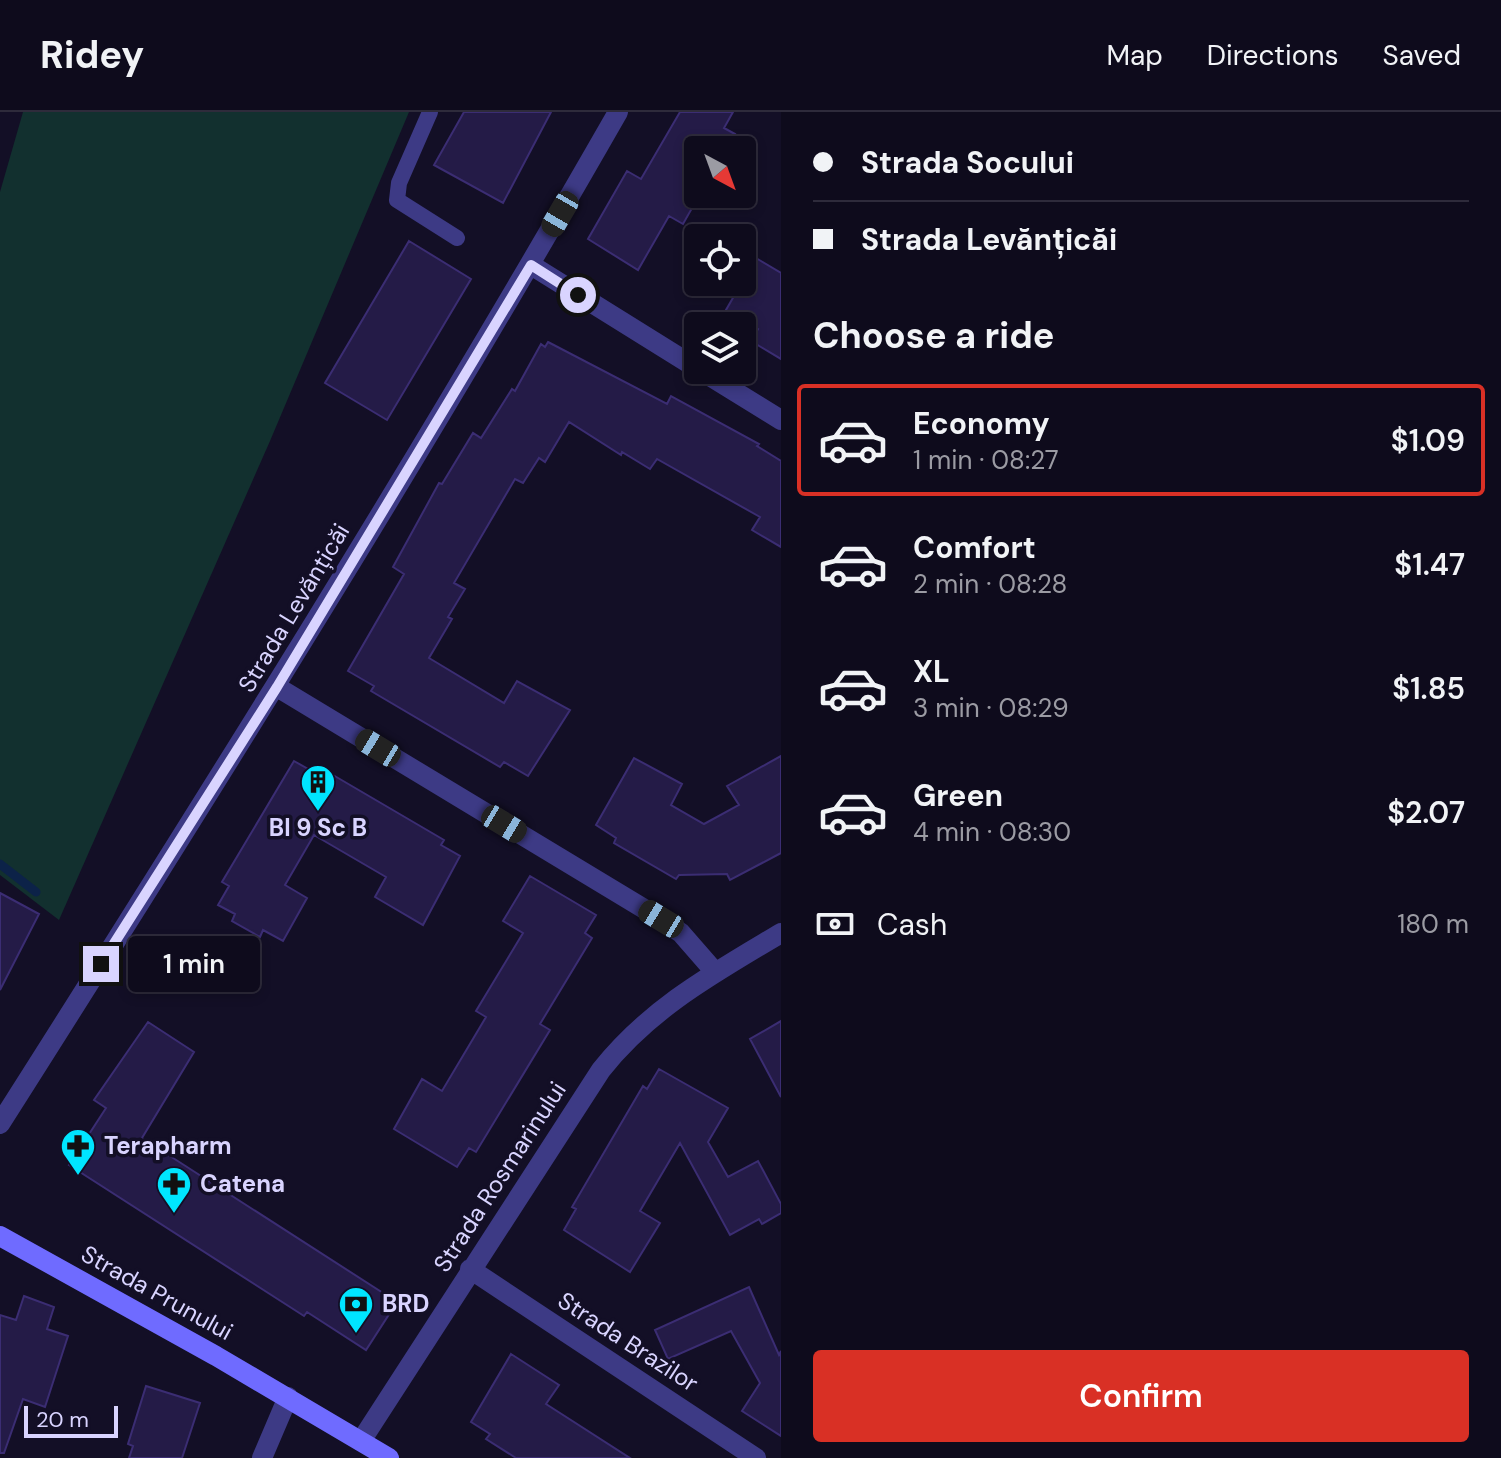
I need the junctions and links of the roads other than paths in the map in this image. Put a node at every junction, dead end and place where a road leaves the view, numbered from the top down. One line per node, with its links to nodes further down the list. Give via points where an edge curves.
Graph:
1 (430, 112): 3 (lane, via 399,183 397,200)
2 (618, 112): 4 (street, Strada Levănțicăi)
3 (457, 238)
4 (531, 265): 5 (street); 8 (street, Strada Levănțicăi)
5 (684, 360)
6 (723, 384): 7 (street)
7 (781, 420)
8 (277, 687): 10 (street, via 681,933); 11 (street, Strada Levănțicăi)
9 (781, 933): 10 (street, Strada Rosmarinului)
10 (715, 972): 13 (street, Strada Rosmarinului, via 625,1040)
11 (0, 1124)
12 (0, 1236): 14 (street, Strada Prunului)
13 (470, 1269): 15 (street, Strada Rosmarinului); 18 (street, Strada Brazilor)
14 (288, 1397): 15 (street, Strada Prunului); 16 (street)
15 (361, 1441): 17 (street, Strada Prunului)
16 (262, 1458)
17 (389, 1458)
18 (756, 1458)

